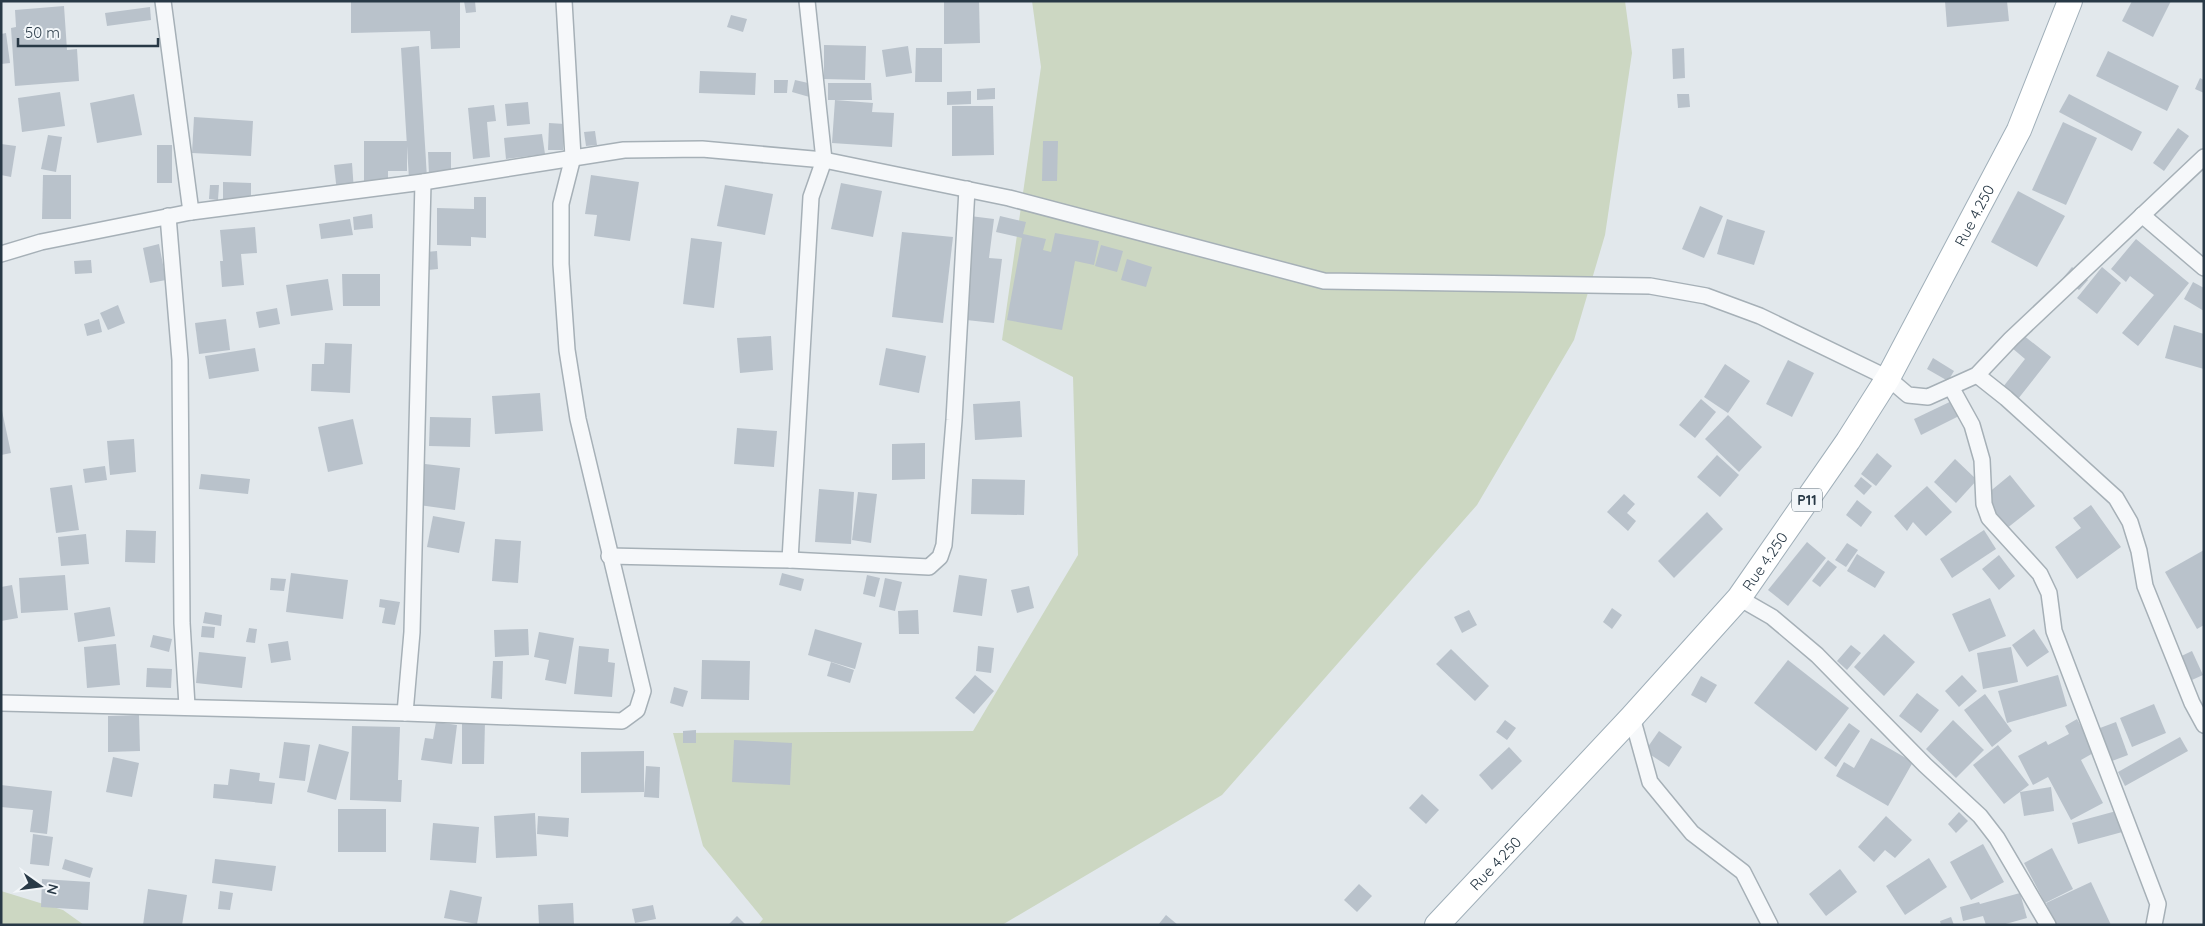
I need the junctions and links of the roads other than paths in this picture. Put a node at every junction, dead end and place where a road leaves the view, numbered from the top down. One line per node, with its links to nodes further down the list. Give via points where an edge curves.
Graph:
1 (163, 1): 10 (street)
2 (564, 1): 5 (street)
3 (807, 1): 7 (street)
4 (2070, 1): 16 (main road, Rue 4.250 / P11, via 2019,130)
5 (573, 157): 7 (street, via 624,150 702,149); 8 (street); 18 (street, via 561,204 567,350 578,419)
6 (2204, 157): 11 (street)
7 (824, 160): 9 (street); 19 (street, via 811,197)
8 (423, 182): 10 (street); 23 (street, via 412,632)
9 (967, 189): 16 (street, via 1324,281 1650,286 1706,296 1760,316); 19 (street, via 954,420 944,545 940,557 929,567)
10 (192, 212): 12 (street)
11 (2142, 214): 14 (street); 15 (street)
12 (168, 216): 13 (street, via 41,242); 22 (street, via 180,360 182,623)
13 (1, 254)
14 (2204, 268)
15 (1977, 374): 17 (street); 25 (street, via 2116,498 2130,522 2145,586)
16 (1888, 378): 17 (street, via 1908,395 1928,396); 20 (main road, Rue 4.250 / P11)
17 (1951, 387): 29 (street, via 1972,425 1977,442 1982,460 1984,504 1989,518 2040,574 2049,593 2054,631 2158,904)
18 (609, 556): 19 (street); 23 (street, via 643,691 637,710 622,721)
19 (790, 560)
20 (1739, 598): 24 (main road, Rue 4.250 / P11); 28 (street, via 1772,617 1817,656 1980,816 1997,838)
21 (1, 703): 22 (street)
22 (187, 706): 23 (street)
23 (405, 713)
24 (1632, 717): 26 (main road, Rue 4.250 / P11); 27 (street, via 1650,782 1692,833 1743,872)
25 (2204, 725)
26 (1437, 925)
27 (1770, 925)
28 (2048, 925)
29 (2154, 925)

